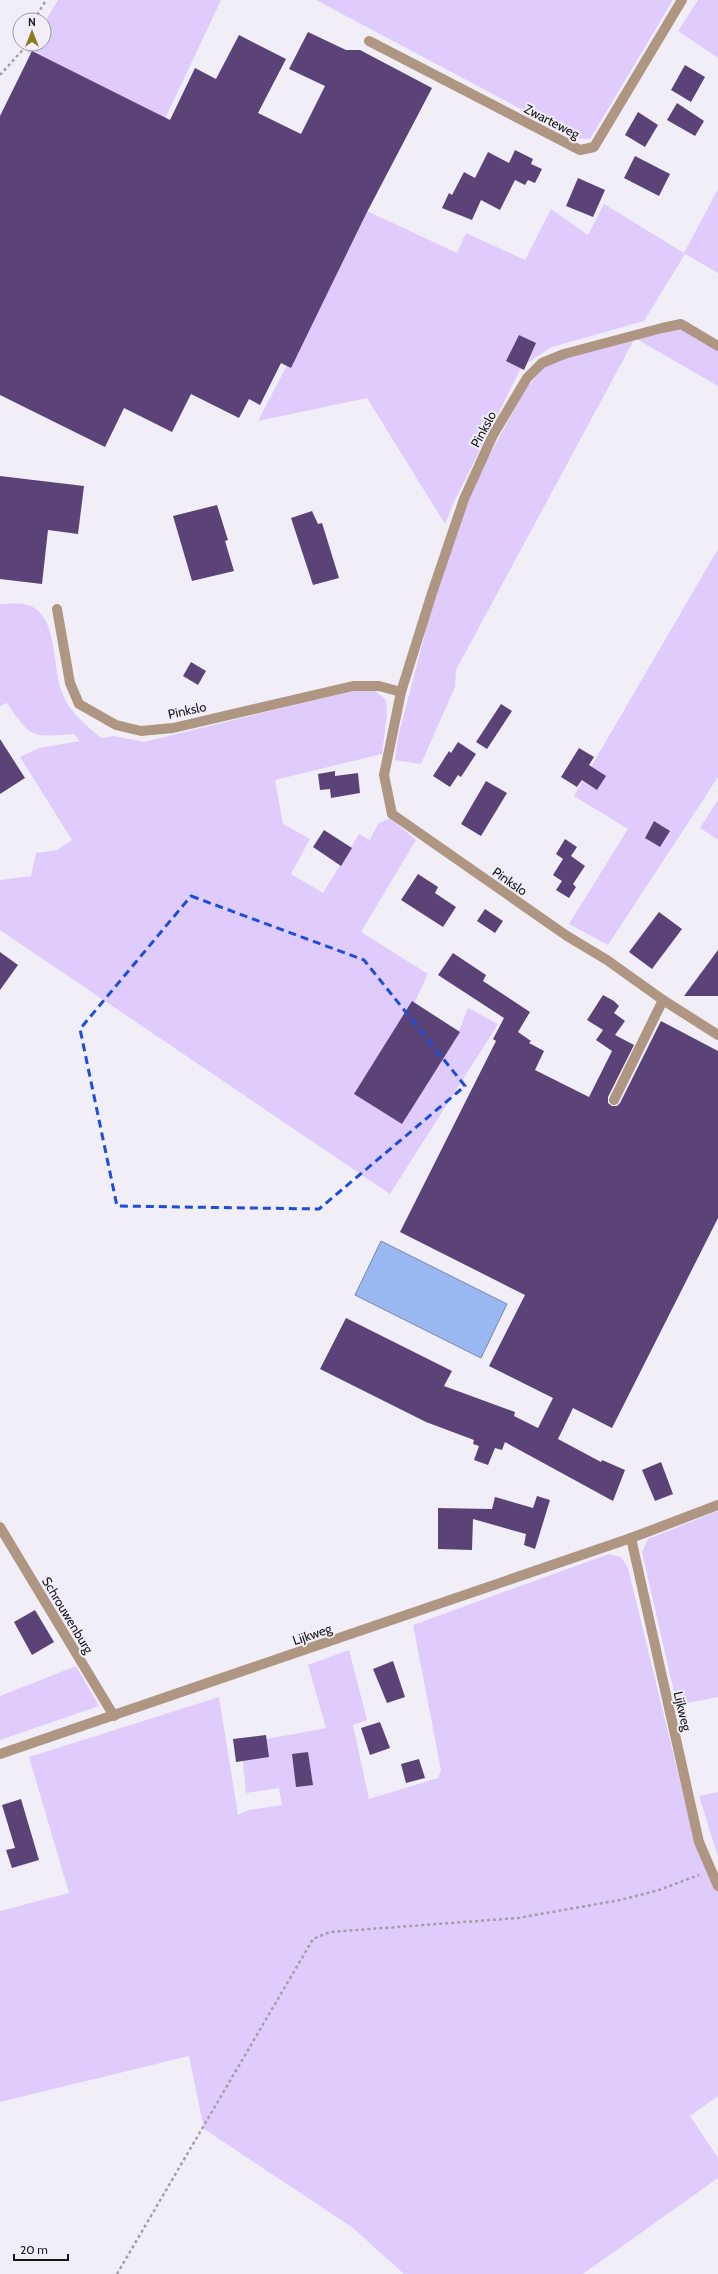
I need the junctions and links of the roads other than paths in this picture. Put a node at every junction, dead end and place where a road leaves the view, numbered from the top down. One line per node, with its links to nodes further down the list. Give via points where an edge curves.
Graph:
1 (682, 0): 2 (street, Zwarteweg, via 594,147 580,150)
2 (369, 41)
3 (718, 346): 5 (street, Pinkslo, via 681,324 675,325 564,354 542,363 527,378 493,436 464,500)
4 (57, 608): 5 (street, Pinkslo, via 70,683 79,704 116,725 141,731 173,728 353,686 379,686)
5 (401, 692): 6 (street, Pinkslo, via 384,775 392,814)
6 (663, 1000): 7 (street, Pinkslo); 8 (street)
7 (718, 1035)
8 (614, 1100)
9 (718, 1505): 11 (street, Lijkweg)
10 (0, 1527): 12 (street, Schrouwenburg)
11 (631, 1538): 12 (street, Lijkweg); 14 (street, Lijkweg, via 699,1842)
12 (114, 1716): 13 (street, Lijkweg)
13 (0, 1754)
14 (718, 1886)

